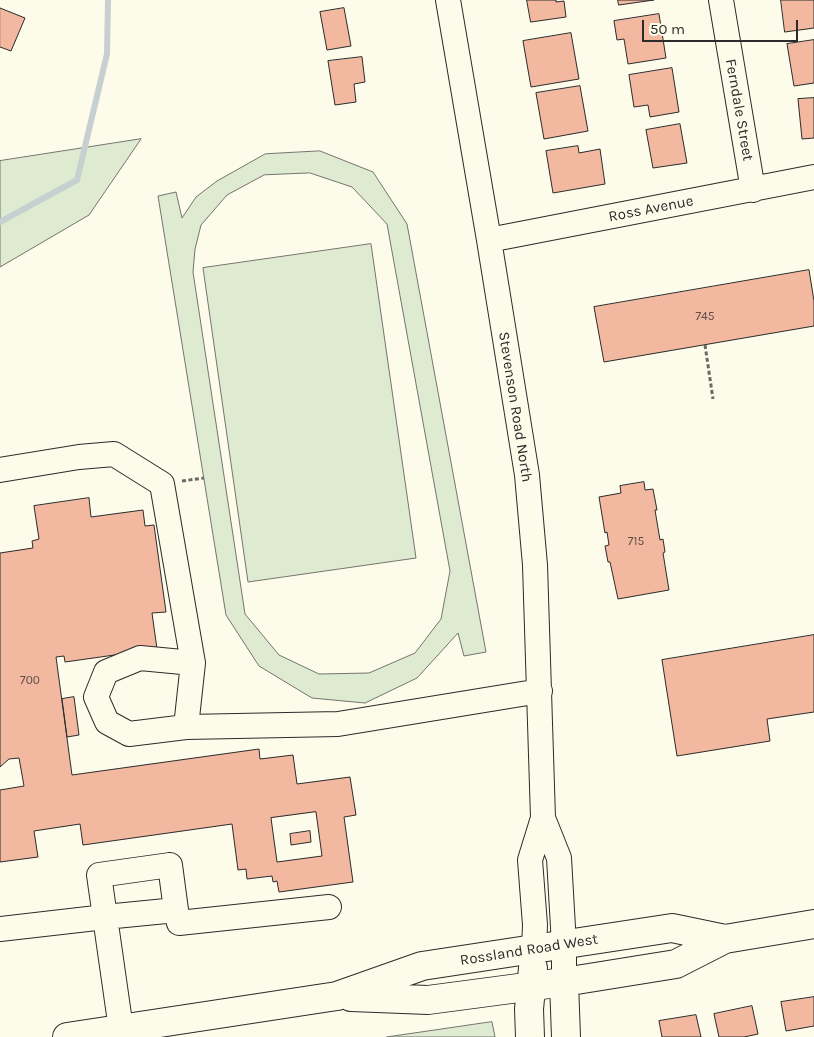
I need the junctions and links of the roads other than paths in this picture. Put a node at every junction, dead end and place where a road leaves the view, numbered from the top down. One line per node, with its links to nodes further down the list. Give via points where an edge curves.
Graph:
1 (448, 0): 5 (street, Stevenson Road North)
2 (720, 0): 4 (street, Ferndale Street)
3 (814, 177): 4 (street, Ross Avenue)
4 (752, 190): 5 (street, Ross Avenue)
5 (489, 240): 8 (street, Stevenson Road North, via 529,494)
6 (0, 470): 7 (street, via 114,454 162,484)
7 (193, 663): 9 (street); 9 (street, via 140,658 106,672 96,697 107,722 129,734)
8 (540, 692): 9 (street, via 338,724); 10 (street, Stevenson Road North)
9 (186, 726)
10 (543, 818): 17 (street, Stevenson Road North, via 559,858); 18 (street, Stevenson Road North, via 530,860)
11 (329, 907): 12 (street, via 180,923)
12 (176, 910): 13 (street); 13 (street, via 170,865 99,875)
13 (105, 917): 15 (street); 22 (street)
14 (814, 924): 16 (main road, Rossland Road West)
15 (0, 929)
16 (725, 939): 17 (main road, Rossland Road West, via 672,928); 19 (main road, Rossland Road West, via 676,964)
17 (564, 944): 18 (main road, Rossland Road West); 19 (street, Stevenson Road North)
18 (534, 949): 20 (main road, Stevenson Road North); 21 (main road, Rossland Road West, via 422,966)
19 (564, 982): 20 (main road, Rossland Road West); 25 (main road, Stevenson Road North)
20 (531, 986): 21 (main road, Rossland Road West, via 428,1000); 24 (main road, Stevenson Road North)
21 (337, 996): 22 (main road, Rossland Road West)
22 (121, 1029): 23 (main road, Rossland Road West)
23 (67, 1037)
24 (530, 1037)
25 (566, 1037)

